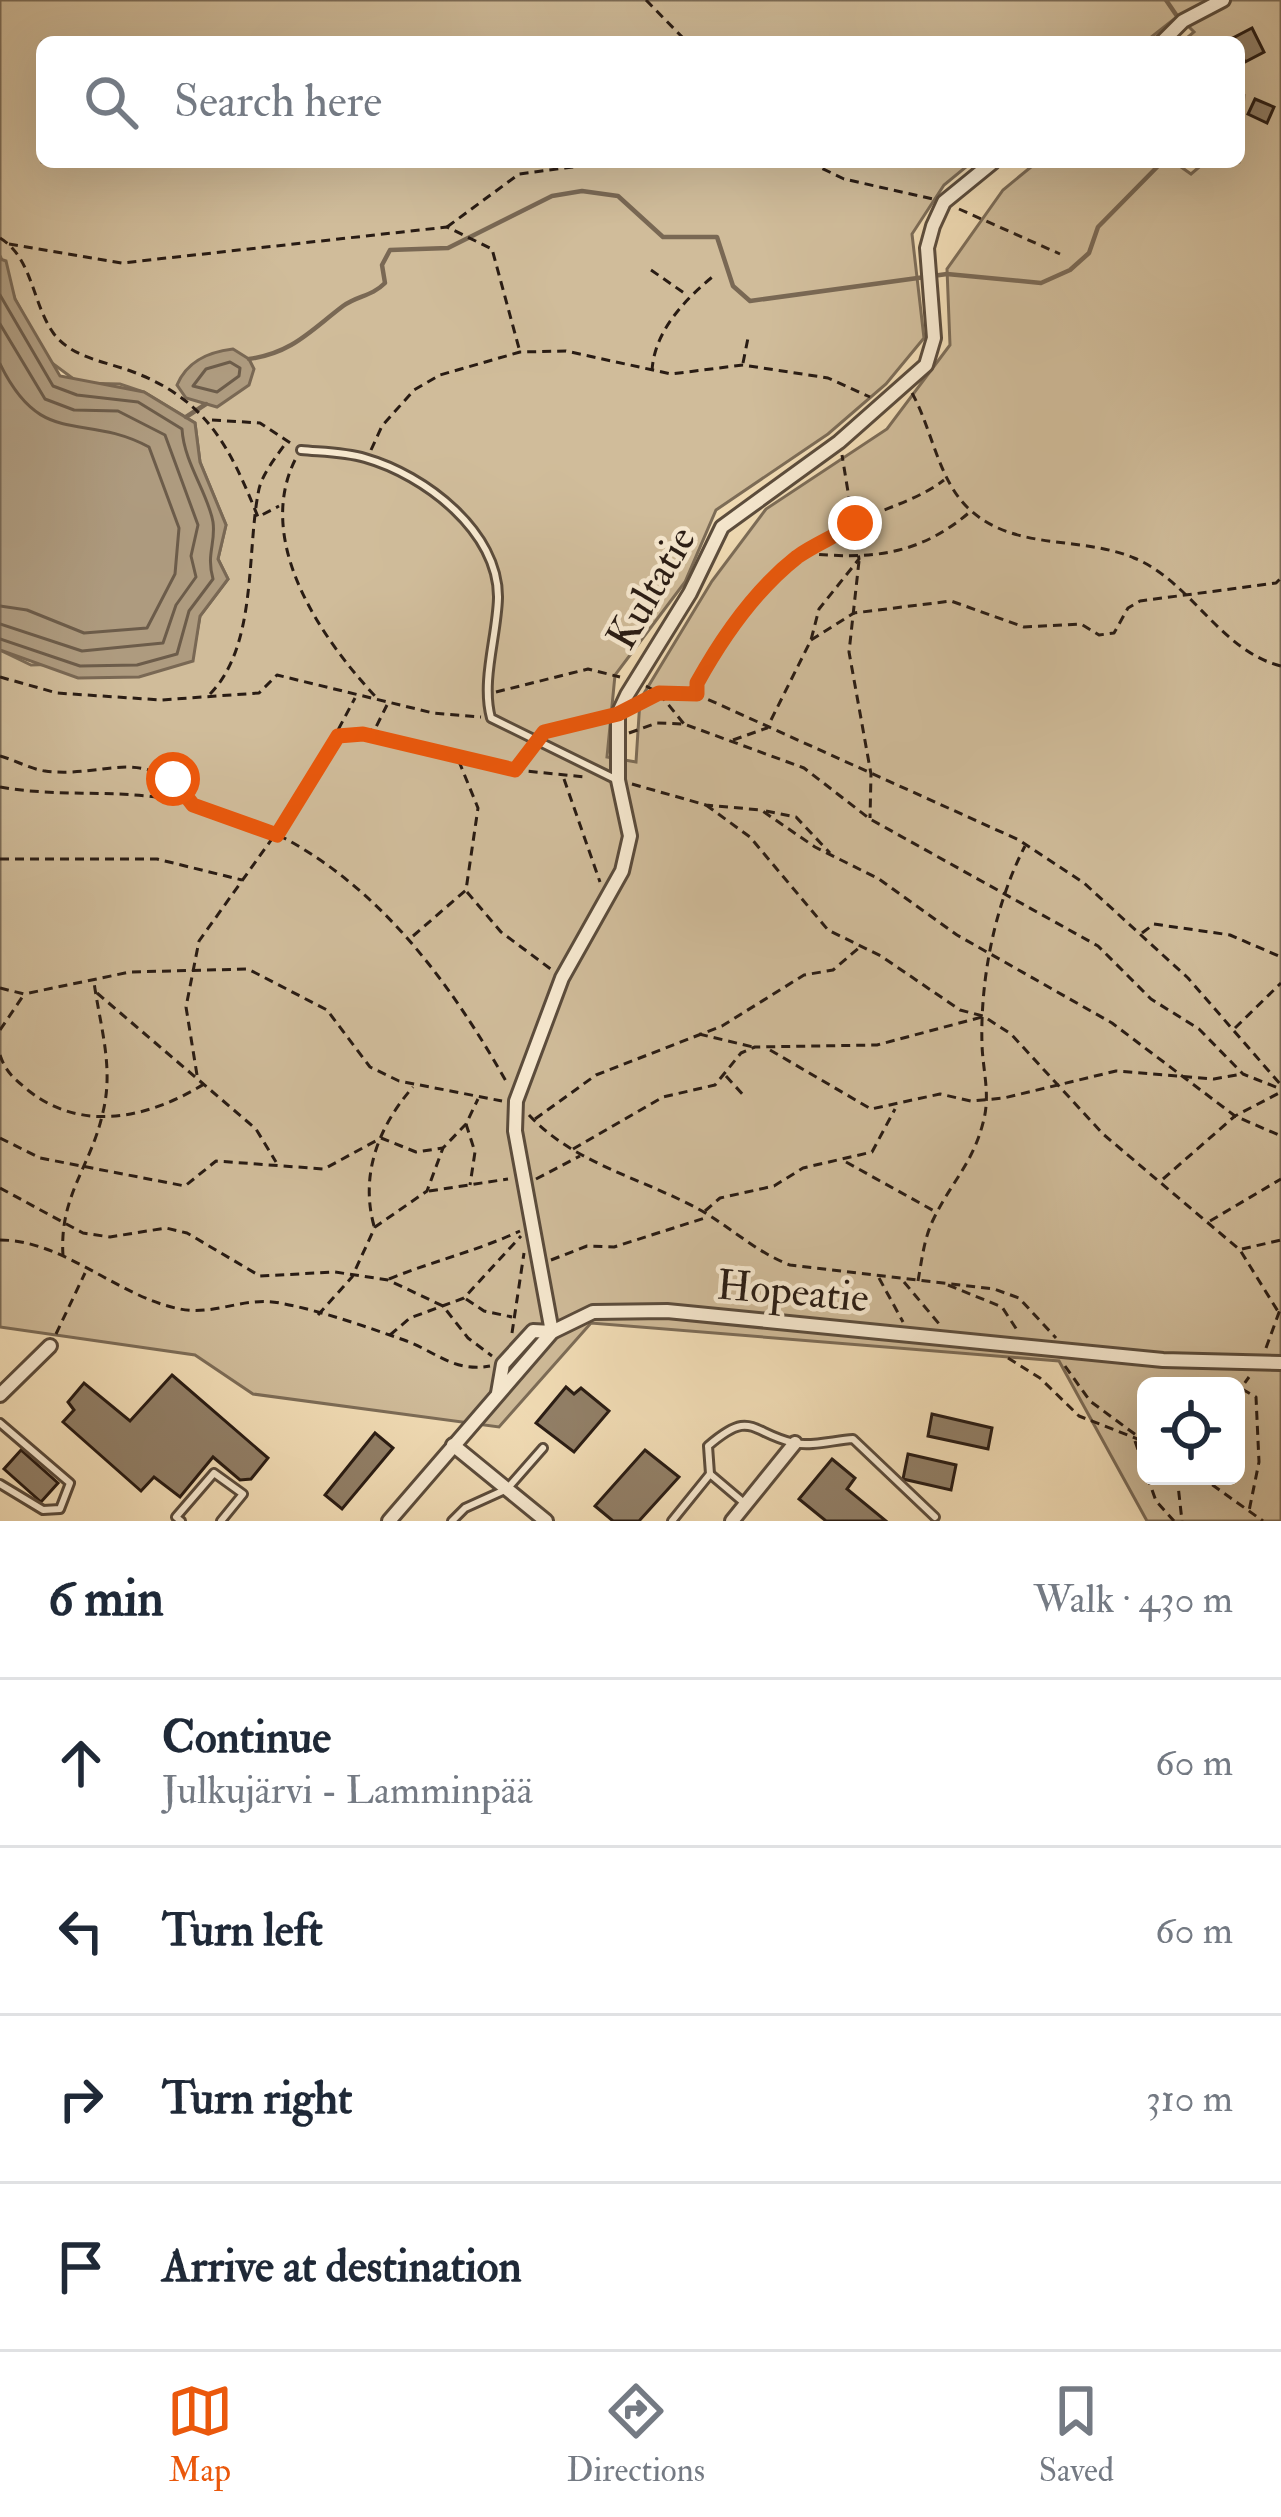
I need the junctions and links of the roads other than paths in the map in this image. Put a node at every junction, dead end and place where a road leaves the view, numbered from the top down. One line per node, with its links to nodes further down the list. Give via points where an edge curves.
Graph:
1 (1223, 0): 2 (street)
2 (1168, 36)
3 (986, 168): 5 (street, Kultatie, via 944,202 927,248 934,338 926,365 722,527 618,714)
4 (301, 450): 5 (lane, via 367,458 432,495 480,536 497,582 491,718)
5 (612, 778): 6 (street, Kultatie, via 630,836 622,871 562,978 516,1101 514,1131)
6 (552, 1332): 8 (street, Hopeatie, via 593,1312 626,1309); 9 (street, Hopeatie); 9 (street, via 533,1331 506,1360)
7 (50, 1346): 10 (street)
8 (1281, 1363)
9 (498, 1393): 13 (street, Hopeatie)
10 (0, 1396)
11 (0, 1423): 16 (lane, via 70,1483 60,1509 43,1510)
12 (795, 1443): 15 (lane, via 757,1424 731,1426 708,1446); 18 (street); 19 (lane, via 853,1439)
13 (453, 1444): 17 (street); 20 (street, Hopeatie)
14 (543, 1448): 17 (lane)
15 (710, 1474): 18 (lane); 25 (lane)
16 (0, 1484)
17 (507, 1489): 23 (lane); 24 (street)
18 (746, 1504): 26 (street)
19 (935, 1517)
20 (394, 1519)
21 (181, 1521): 22 (lane, via 176,1517 214,1473 242,1494)
22 (220, 1521)
23 (452, 1521)
24 (546, 1521)
25 (671, 1521)
26 (733, 1521)

